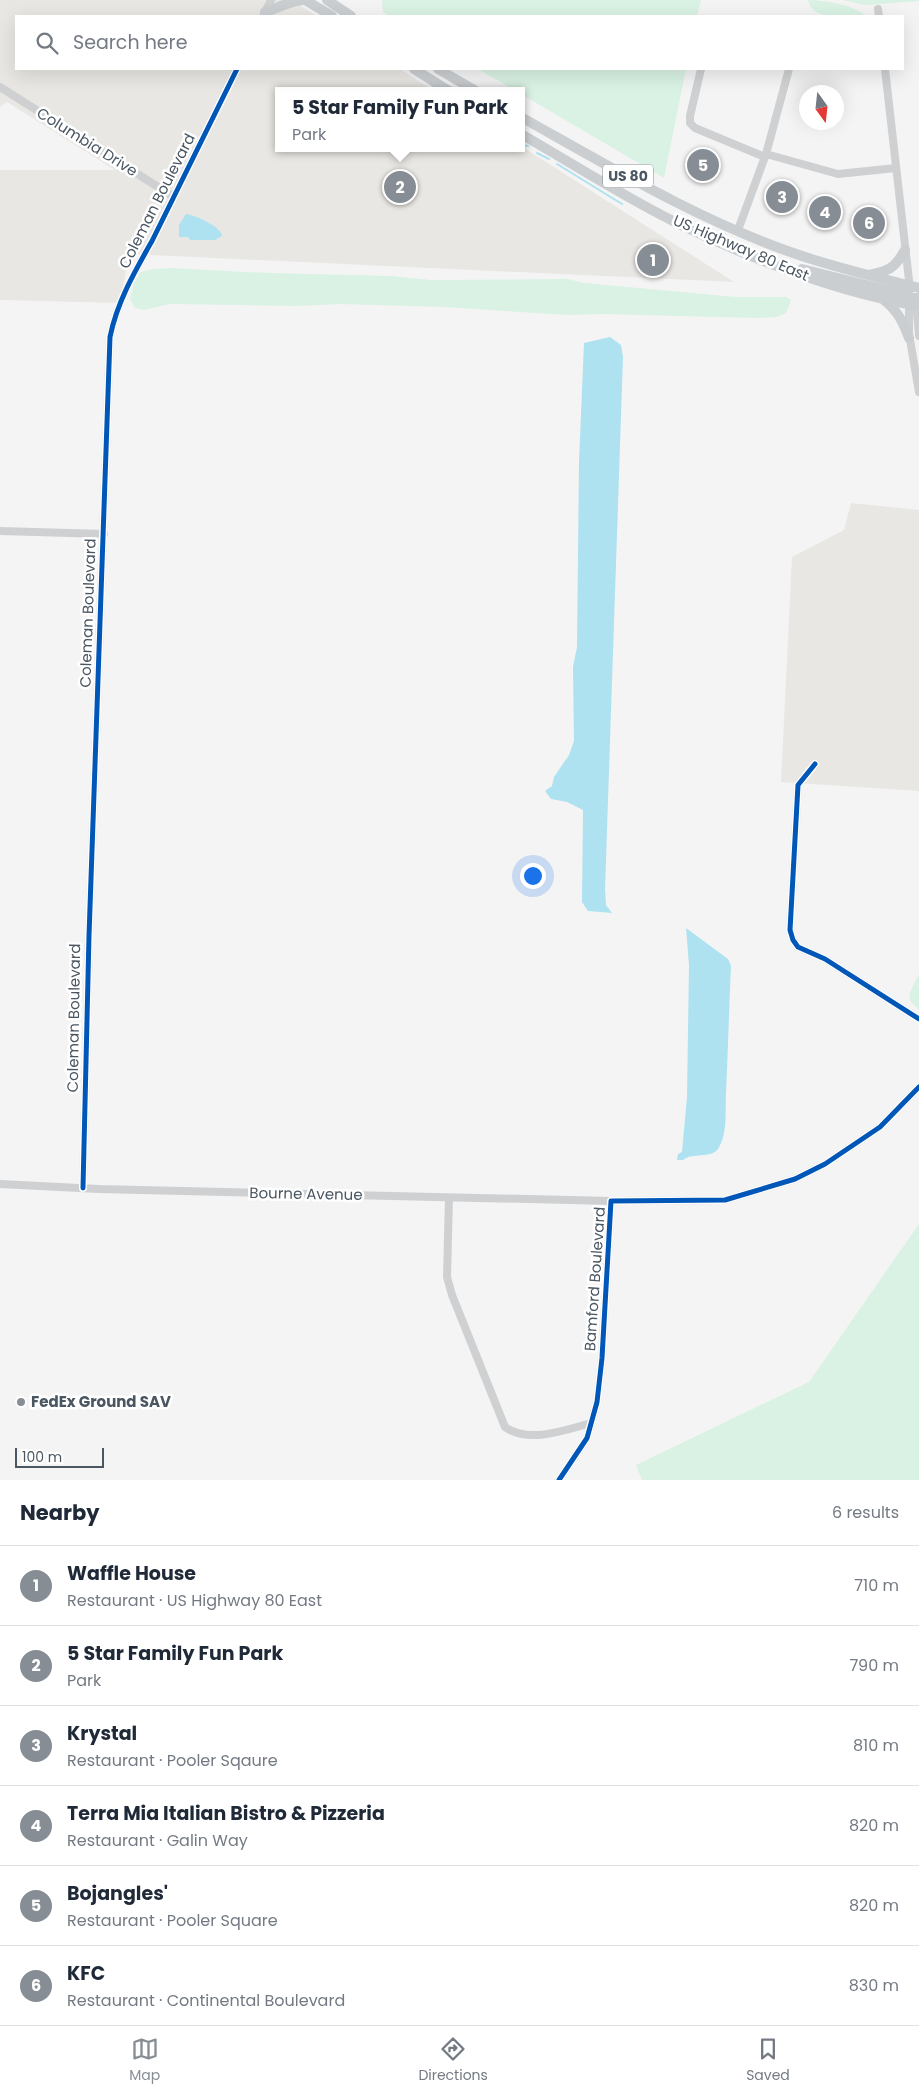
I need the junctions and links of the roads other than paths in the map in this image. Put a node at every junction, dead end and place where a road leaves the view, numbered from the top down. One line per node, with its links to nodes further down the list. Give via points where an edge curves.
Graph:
1 (271, 0): 4 (street)
2 (304, 0): 4 (main road, via 286,3); 5 (main road)
3 (327, 0): 6 (main road)
4 (264, 14)
5 (330, 15)
6 (350, 15)
7 (237, 70): 20 (street, Coleman Boulevard)
8 (416, 70): 13 (main road)
9 (440, 70): 14 (main road)
10 (701, 70): 18 (street, via 690,123 694,128)
11 (789, 70): 18 (street)
12 (885, 70): 19 (street)
13 (442, 87)
14 (469, 87)
15 (0, 88): 20 (street, Columbia Drive)
16 (525, 119): 21 (main road, US Highway 80 East / US 80, via 686,208)
17 (525, 136): 23 (main road, US Highway 80 East / US 80, via 681,225)
18 (766, 156): 19 (street, via 838,174); 21 (street)
19 (896, 168): 22 (street)
20 (174, 197): 31 (street, Coleman Boulevard, via 136,268 112,327 107,391)
21 (738, 230): 24 (main road, US Highway 80 East / US 80, via 802,256)
22 (905, 250): 24 (main road, via 893,267); 25 (street)
23 (768, 262): 25 (main road, via 902,294); 26 (main road, US Highway 80 East / US 80, via 840,288)
24 (867, 276): 25 (main road, US Highway 80 East / US 80)
25 (914, 287): 27 (street)
26 (881, 298): 27 (main road, US Highway 80 East / US 80); 28 (main road, via 896,311)
27 (916, 303): 28 (street)
28 (914, 337): 29 (street)
29 (919, 392)
30 (0, 531): 31 (street)
31 (104, 534): 36 (street, Coleman Boulevard)
32 (815, 764): 33 (street, via 798,785 790,930 793,940 798,947 825,960)
33 (919, 1019)
34 (919, 1087): 38 (street, Bamford Boulevard, via 880,1127 795,1179 725,1200)
35 (0, 1184): 36 (street, Bourne Avenue)
36 (82, 1188): 37 (street, Bourne Avenue)
37 (450, 1198): 38 (street, Bourne Avenue); 39 (street, via 447,1278 505,1427 512,1432 530,1435)
38 (611, 1201): 39 (street, Bamford Boulevard, via 602,1358)
39 (591, 1423): 40 (street, Bamford Boulevard, via 587,1438)
40 (559, 1480)

